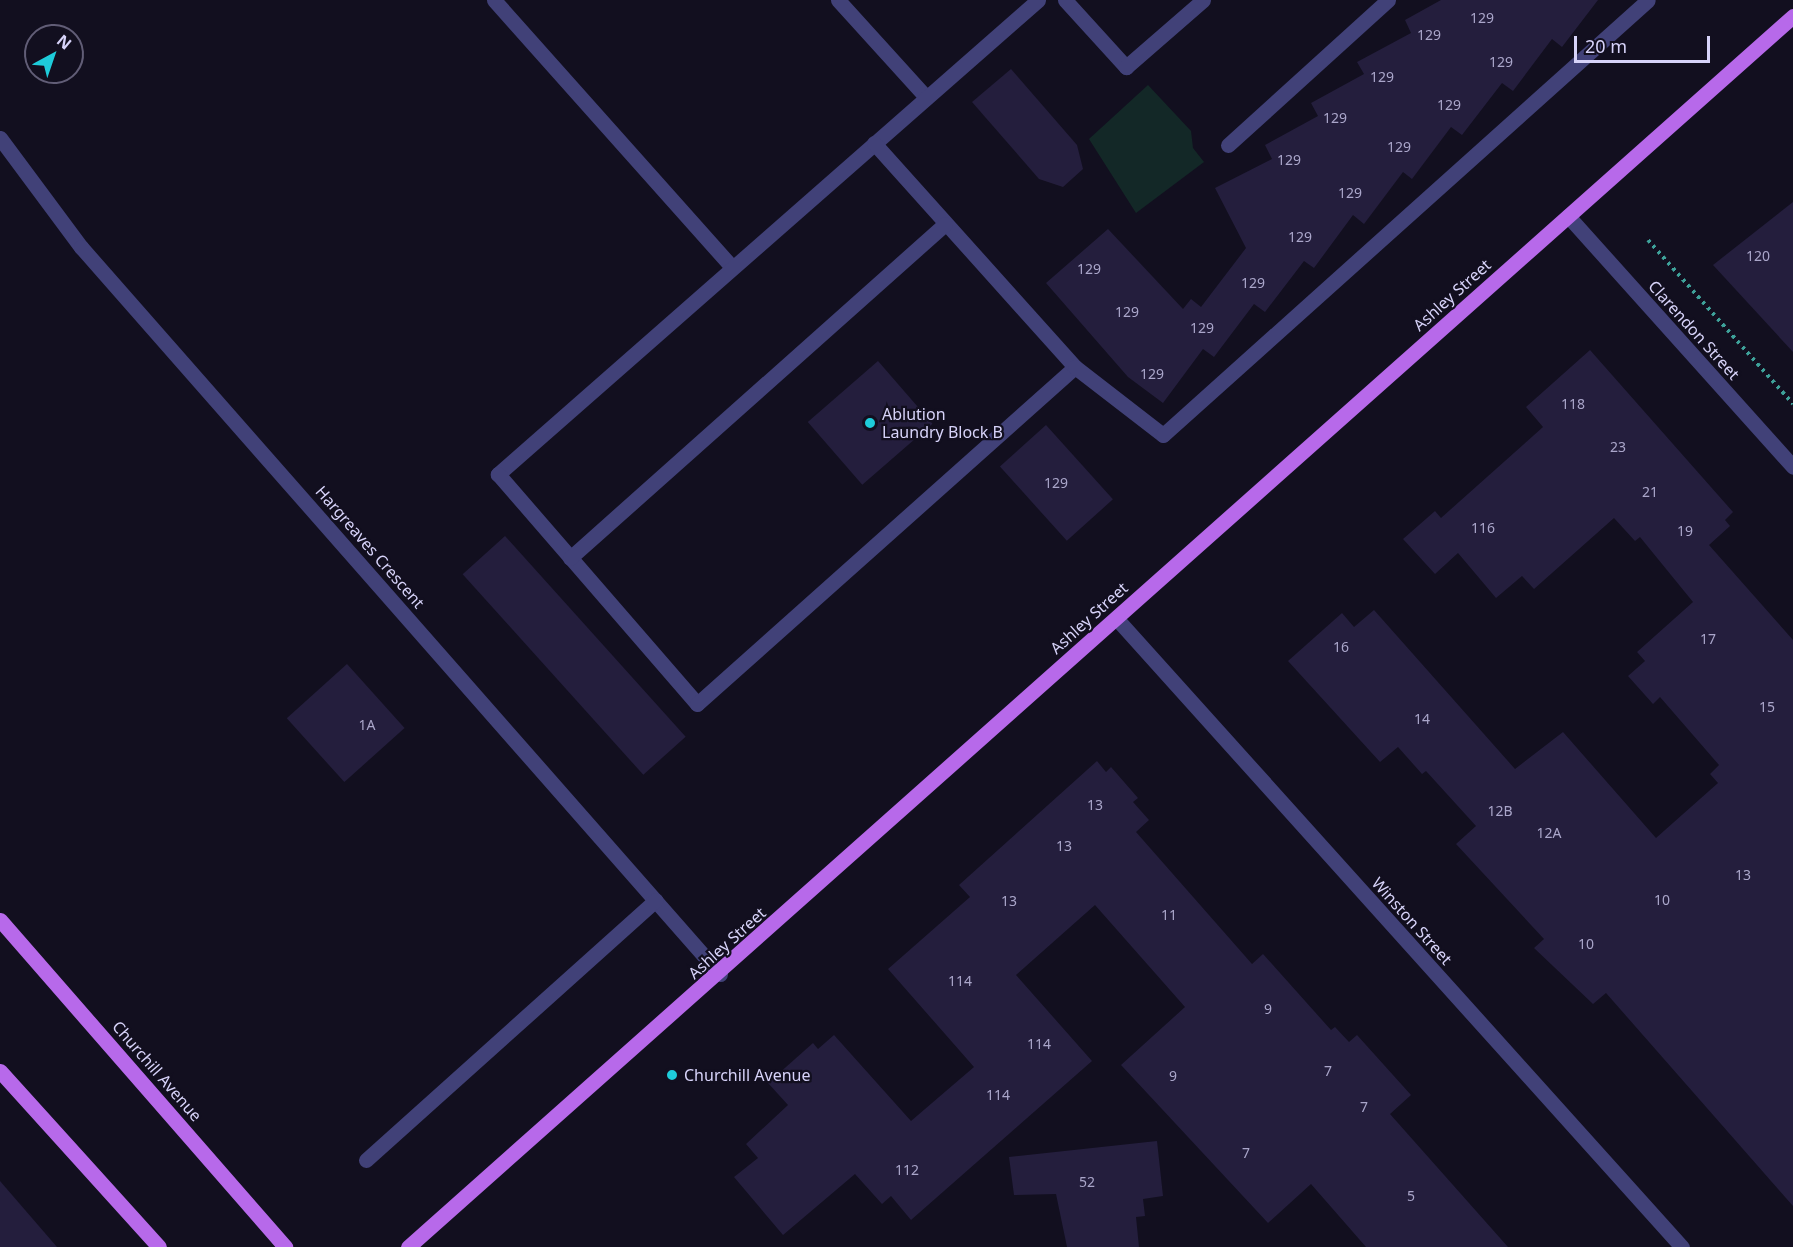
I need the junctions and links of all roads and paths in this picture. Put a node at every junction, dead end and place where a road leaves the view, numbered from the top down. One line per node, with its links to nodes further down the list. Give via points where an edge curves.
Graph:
1 (494, 0): 16 (street)
2 (838, 0): 9 (street)
3 (1038, 0): 9 (street)
4 (1065, 0): 5 (street, via 1126,67)
5 (1203, 0)
6 (1388, 0): 12 (street)
7 (1648, 0): 17 (street, via 1163,435)
8 (1793, 16): 13 (main road, Ashley Street)
9 (926, 97): 11 (street)
10 (0, 138): 22 (street, Hargreaves Crescent, via 81,247)
11 (874, 143): 14 (street); 16 (street)
12 (1228, 145)
13 (1568, 216): 19 (street, Clarendon Street); 21 (main road, Ashley Street)
14 (945, 224): 17 (street); 20 (street)
15 (1648, 240): 18 (path)
16 (732, 267): 20 (street, via 498,474)
17 (1075, 367): 20 (street, via 697,704)
18 (1793, 404)
19 (1793, 467)
20 (570, 558)
21 (1116, 618): 24 (main road, Ashley Street); 32 (street, Winston Street)
22 (656, 900): 24 (street, Hargreaves Crescent); 26 (street)
23 (0, 920): 30 (main road, Churchill Avenue)
24 (720, 974): 31 (main road, Ashley Street)
25 (0, 1071): 27 (main road)
26 (366, 1160)
27 (146, 1232): 28 (main road); 29 (main road)
28 (152, 1247)
29 (159, 1247)
30 (285, 1247)
31 (408, 1247)
32 (1682, 1247)

